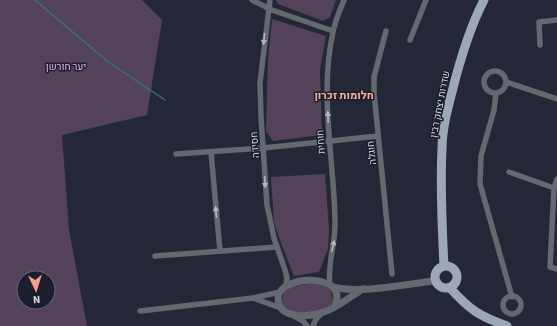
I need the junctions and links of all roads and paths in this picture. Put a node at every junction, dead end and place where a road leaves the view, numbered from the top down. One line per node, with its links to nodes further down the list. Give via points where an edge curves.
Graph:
1 (252, 0): 6 (street)
2 (270, 0): 6 (street, חסידה)
3 (344, 0): 8 (street, חוחית)
4 (426, 0): 10 (street)
5 (484, 0): 27 (main road, שדרות יצחק רבין, via 461,56 445,120 442,149)
6 (268, 8): 8 (street); 17 (street, חסידה, one-way to 17, via 260,83)
7 (557, 20): 11 (street, via 539,22)
8 (333, 31): 16 (street, חוחית, one-way to 8, via 326,81)
9 (386, 32): 15 (street, חוגלה, via 374,77)
10 (410, 40)
11 (540, 45)
12 (506, 82): 13 (street, via 504,88); 13 (street, via 500,73 486,75 484,86); 14 (street)
13 (496, 93): 36 (street, via 481,156 480,184)
14 (557, 99)
15 (378, 136): 16 (street); 29 (street, חוגלה)
16 (329, 142): 17 (street); 32 (street, חוחית, one-way to 16, via 329,270 335,239 335,222)
17 (264, 148): 18 (street); 24 (street, חסידה, one-way to 24, via 267,205)
18 (211, 152): 19 (street); 25 (street, one-way to 18)
19 (176, 154)
20 (509, 172): 22 (street)
21 (557, 179): 22 (street)
22 (554, 188): 23 (street)
23 (554, 229): 28 (street, via 550,267)
24 (276, 247): 25 (street); 31 (street, חסידה, via 285,270)
25 (220, 251): 26 (street)
26 (155, 256)
27 (444, 266): 30 (main road, via 437,269); 33 (main road, via 454,270 457,276 456,283)
28 (557, 269)
29 (392, 274)
30 (434, 280): 33 (main road, via 442,289); 34 (street)
31 (286, 286): 32 (street, via 306,281 326,282); 35 (street)
32 (332, 286): 34 (street, via 342,290); 38 (street, via 337,297)
33 (450, 288): 45 (main road, via 474,311)
34 (363, 289): 38 (street)
35 (280, 292): 37 (street); 39 (street, via 278,300)
36 (512, 297)
37 (253, 298): 39 (street); 40 (street)
38 (334, 307): 41 (street)
39 (281, 308): 42 (street)
40 (140, 311)
41 (322, 313): 42 (street); 44 (street)
42 (292, 315): 43 (street, via 304,321)
43 (307, 326)
44 (313, 326)
45 (508, 326)

